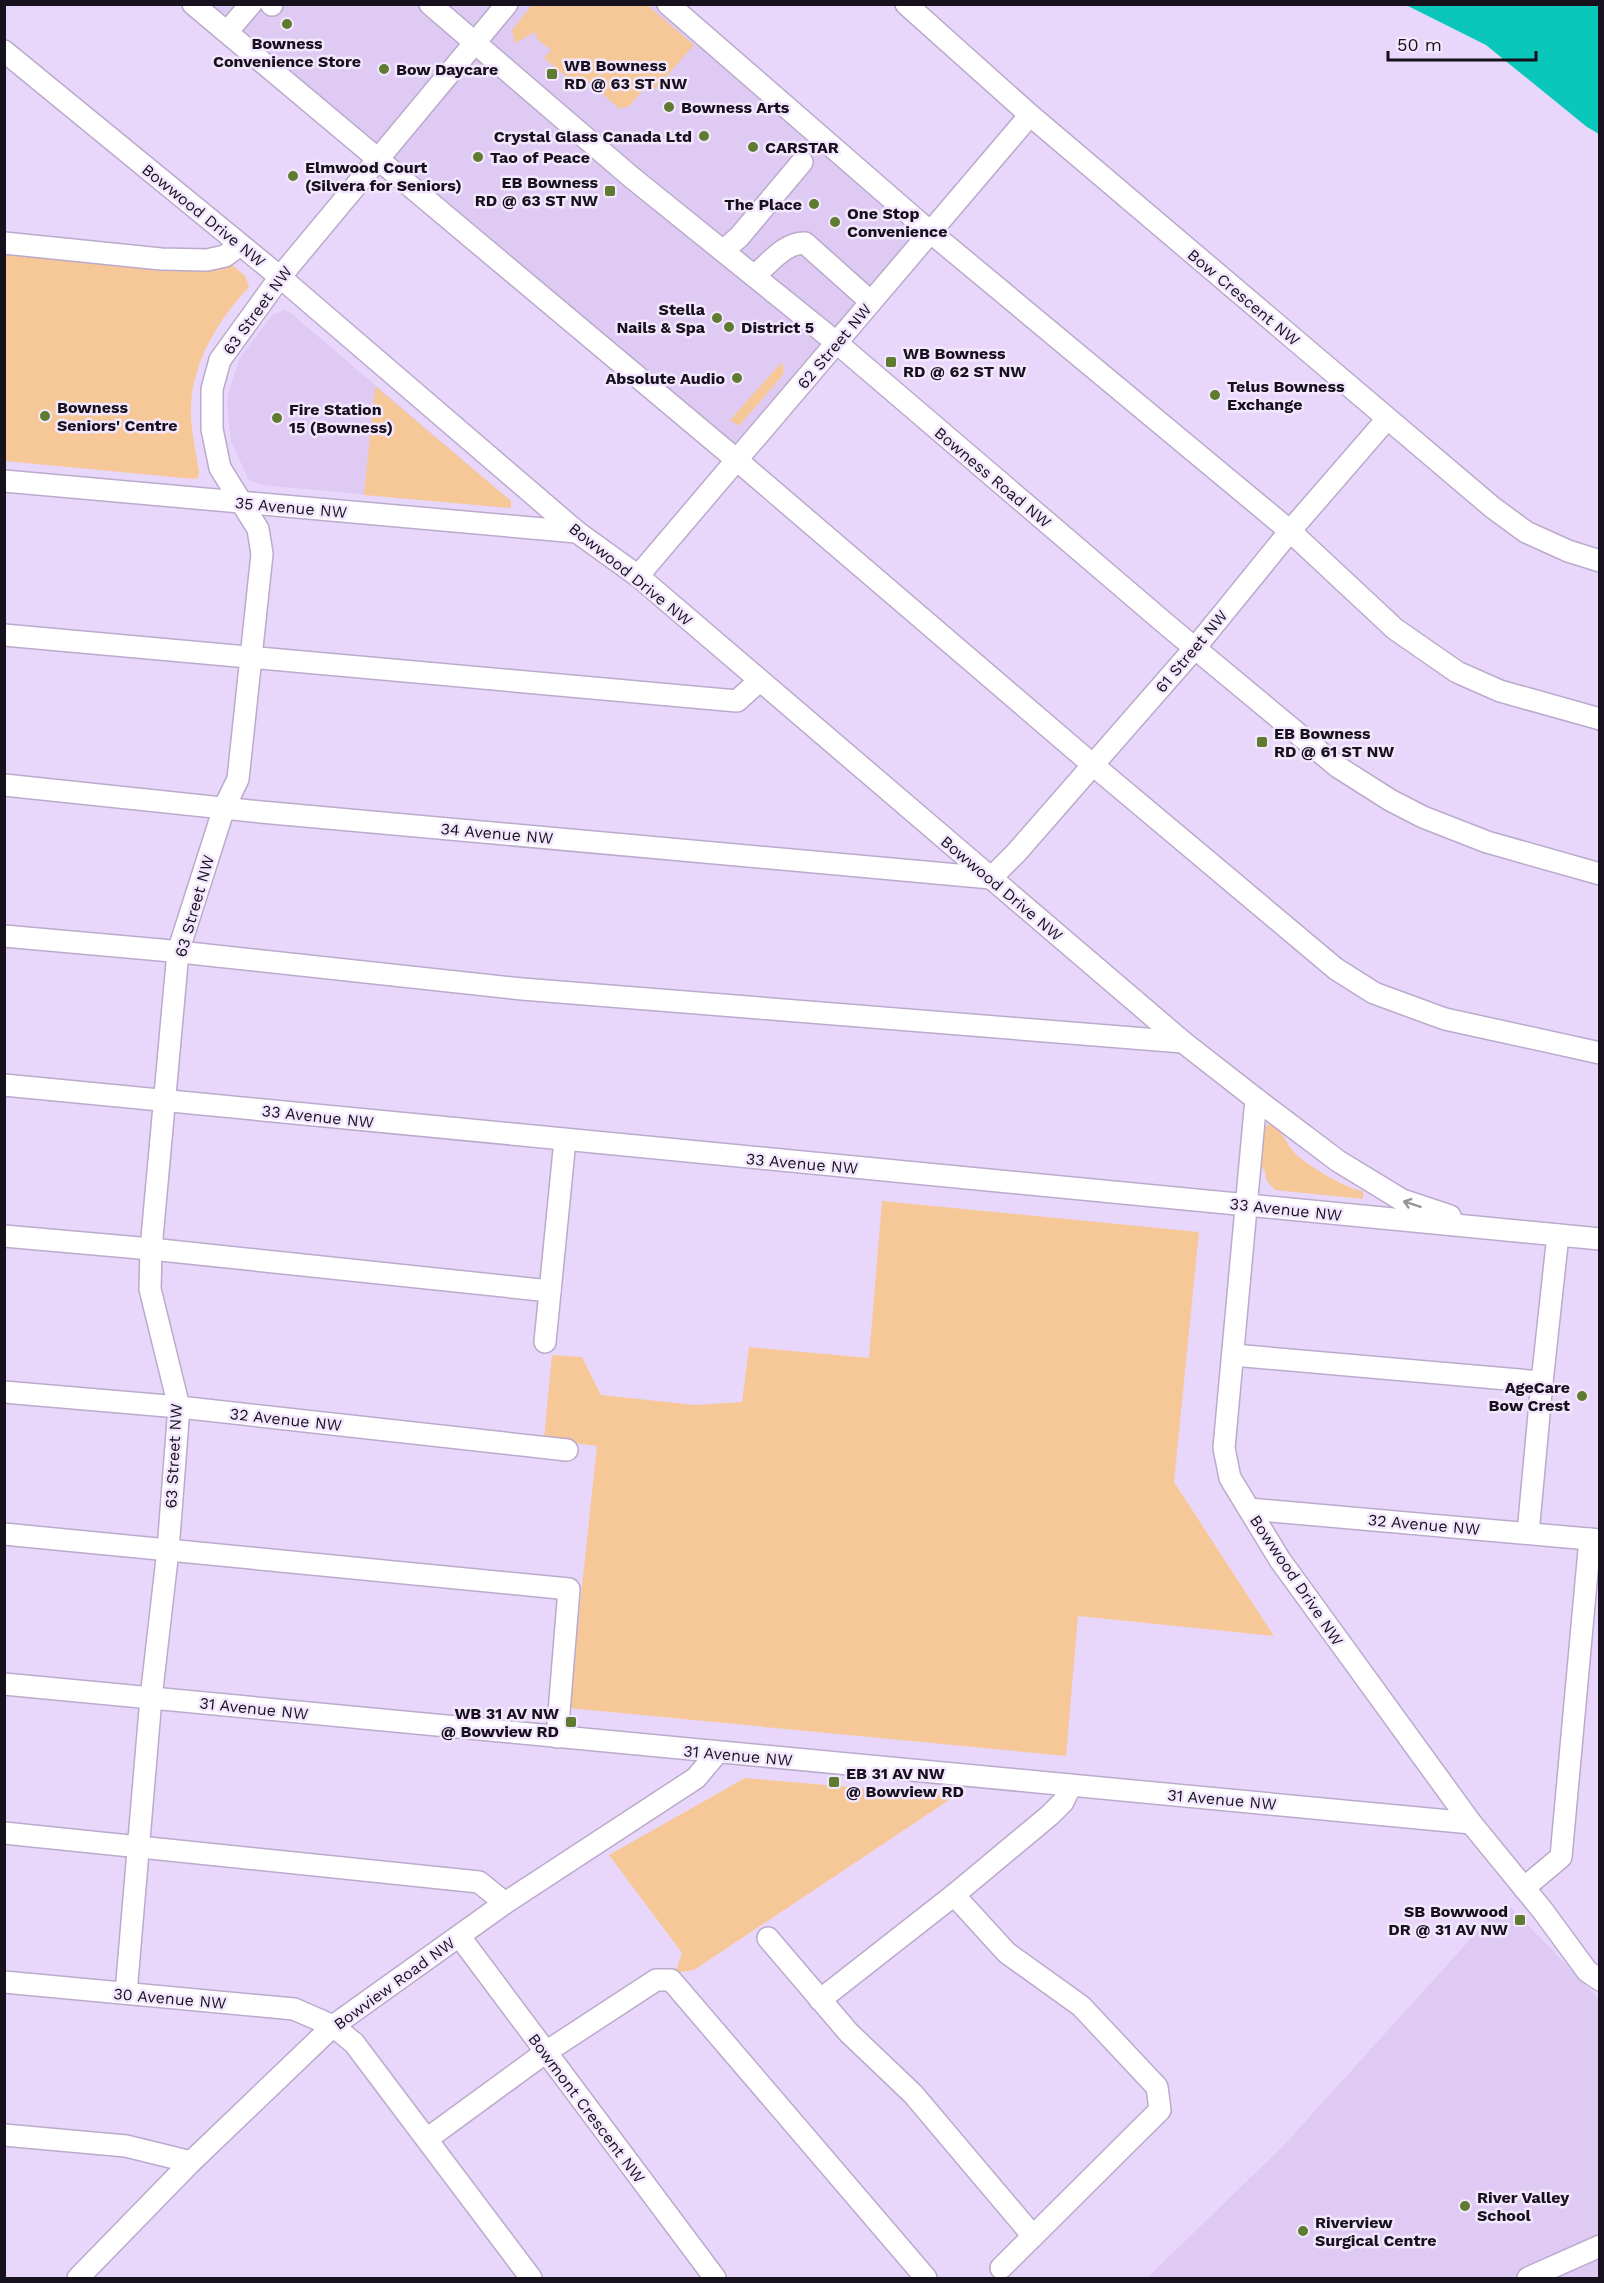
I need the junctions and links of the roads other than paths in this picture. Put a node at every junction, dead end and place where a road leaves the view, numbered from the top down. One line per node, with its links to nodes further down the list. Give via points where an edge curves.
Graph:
1 (193, 4): 7 (street)
2 (251, 4): 7 (street)
3 (430, 4): 8 (street, Bowness Road NW)
4 (507, 4): 8 (street, 63 Street NW)
5 (668, 4): 13 (street)
6 (906, 4): 10 (street, Bow Crescent NW)
7 (227, 33): 11 (street)
8 (476, 42): 11 (street, 63 Street NW); 16 (street, Bowness Road NW)
9 (4, 51): 15 (street, Bowwood Drive NW)
10 (1030, 115): 13 (street, 62 Street NW); 21 (street, Bow Crescent NW)
11 (378, 160): 18 (street, 63 Street NW); 22 (street)
12 (802, 162): 16 (street)
13 (929, 231): 19 (street, 62 Street NW); 25 (street)
14 (4, 243): 15 (street, via 207,260 225,256)
15 (240, 245): 18 (street, Bowwood Drive NW)
16 (723, 251): 17 (street, Bowness Road NW)
17 (754, 276): 19 (street, via 788,247 805,243); 20 (street, Bowness Road NW)
18 (280, 277): 24 (street, 63 Street NW, via 220,360 212,389 212,429 220,468); 26 (street, Bowwood Drive NW)
19 (870, 302): 20 (street, 62 Street NW)
20 (837, 343): 22 (street, 62 Street NW); 30 (street, Bowness Road NW)
21 (1387, 419): 25 (street, 61 Street NW); 27 (street, Bow Crescent NW, via 1526,531)
22 (738, 461): 28 (street, 62 Street NW); 34 (street)
23 (4, 481): 24 (street, 35 Avenue NW)
24 (242, 503): 26 (street, 35 Avenue NW); 31 (street, 63 Street NW, via 258,529 262,554)
25 (1290, 531): 30 (street, 61 Street NW); 33 (street, via 1395,629 1457,672 1500,691)
26 (577, 532): 28 (street, Bowwood Drive NW)
27 (1599, 561)
28 (638, 576): 32 (street, Bowwood Drive NW)
29 (4, 635): 31 (street)
30 (1195, 648): 34 (street, 61 Street NW); 37 (street, Bowness Road NW, via 1338,767 1390,800 1487,842)
31 (252, 658): 32 (street, via 737,701); 36 (street, 63 Street NW, via 238,779)
32 (759, 681): 38 (street, Bowwood Drive NW)
33 (1599, 719)
34 (1093, 765): 38 (street, 61 Street NW); 42 (street, via 1336,969 1374,993 1445,1019)
35 (4, 785): 36 (street, 34 Avenue NW)
36 (224, 808): 38 (street, 34 Avenue NW); 40 (street, 63 Street NW)
37 (1599, 874)
38 (991, 878): 41 (street, Bowwood Drive NW)
39 (4, 936): 40 (street)
40 (178, 952): 41 (street, via 522,989); 45 (street, 63 Street NW)
41 (1183, 1042): 44 (street, Bowwood Drive NW)
42 (1599, 1053)
43 (4, 1085): 45 (street, 33 Avenue NW)
44 (1256, 1099): 47 (street, Bowwood Drive NW); 48 (street, Bowwood Drive NW, one-way to 44, via 1402,1200 1338,1161)
45 (165, 1100): 46 (street, 33 Avenue NW); 52 (street, 63 Street NW)
46 (565, 1140): 47 (street, 33 Avenue NW); 53 (street)
47 (1246, 1205): 48 (street, 33 Avenue NW); 55 (street, Bowwood Drive NW)
48 (1488, 1229): 49 (street, 33 Avenue NW)
49 (1558, 1235): 51 (street, 33 Avenue NW); 56 (street)
50 (4, 1236): 52 (street)
51 (1599, 1239)
52 (151, 1249): 53 (street); 58 (street, 63 Street NW, via 150,1289)
53 (550, 1291): 54 (street)
54 (545, 1341)
55 (1233, 1355): 56 (street); 60 (street, Bowwood Drive NW, via 1224,1448 1230,1478)
56 (1542, 1382): 61 (street)
57 (4, 1392): 58 (street, 32 Avenue NW)
58 (179, 1407): 59 (street, 32 Avenue NW); 64 (street, 63 Street NW)
59 (567, 1450)
60 (1249, 1509): 61 (street, 32 Avenue NW); 70 (street, Bowwood Drive NW, via 1280,1560)
61 (1528, 1533): 63 (street, 32 Avenue NW)
62 (4, 1534): 64 (street)
63 (1595, 1540): 73 (street, via 1561,1857)
64 (168, 1550): 66 (street, 63 Street NW); 67 (street, via 570,1589)
65 (4, 1684): 66 (street, 31 Avenue NW)
66 (151, 1698): 67 (street, 31 Avenue NW); 72 (street, 63 Street NW)
67 (557, 1737): 68 (street, 31 Avenue NW)
68 (717, 1753): 69 (street, 31 Avenue NW); 75 (street, Bowview Road NW, via 696,1778)
69 (1071, 1785): 70 (street, 31 Avenue NW); 74 (street, via 1063,1802 1050,1815)
70 (1471, 1823): 73 (street, Bowwood Drive NW)
71 (4, 1833): 72 (street)
72 (138, 1846): 75 (street, via 479,1882); 80 (street, 63 Street NW)
73 (1524, 1888): 78 (street, Bowwood Drive NW, via 1587,1971)
74 (954, 1895): 81 (street); 87 (street, via 1007,1953 1081,2006 1157,2087 1160,2110)
75 (505, 1903): 76 (street, Bowview Road NW)
76 (460, 1937): 82 (street, Bowview Road NW); 83 (street, Bowmont Crescent NW)
77 (768, 1938): 81 (street)
78 (1599, 1980)
79 (4, 1982): 80 (street, 30 Avenue NW)
80 (126, 1993): 82 (street, 30 Avenue NW, via 294,2009)
81 (820, 2001): 87 (street, via 913,2094)
82 (333, 2026): 85 (street, 30 Avenue NW, via 354,2043); 86 (street, Bowview Road NW)
83 (546, 2052): 85 (street); 92 (street, Bowmont Crescent NW); 93 (street, via 656,1980 671,1980)
84 (4, 2136): 86 (street, via 126,2146)
85 (427, 2139): 91 (street, 30 Avenue NW)
86 (191, 2162): 90 (street, Bowview Road NW)
87 (1033, 2236): 89 (street)
88 (1599, 2246): 94 (street)
89 (1001, 2268)
90 (78, 2278)
91 (531, 2278)
92 (715, 2278)
93 (926, 2278)
94 (1528, 2278)

